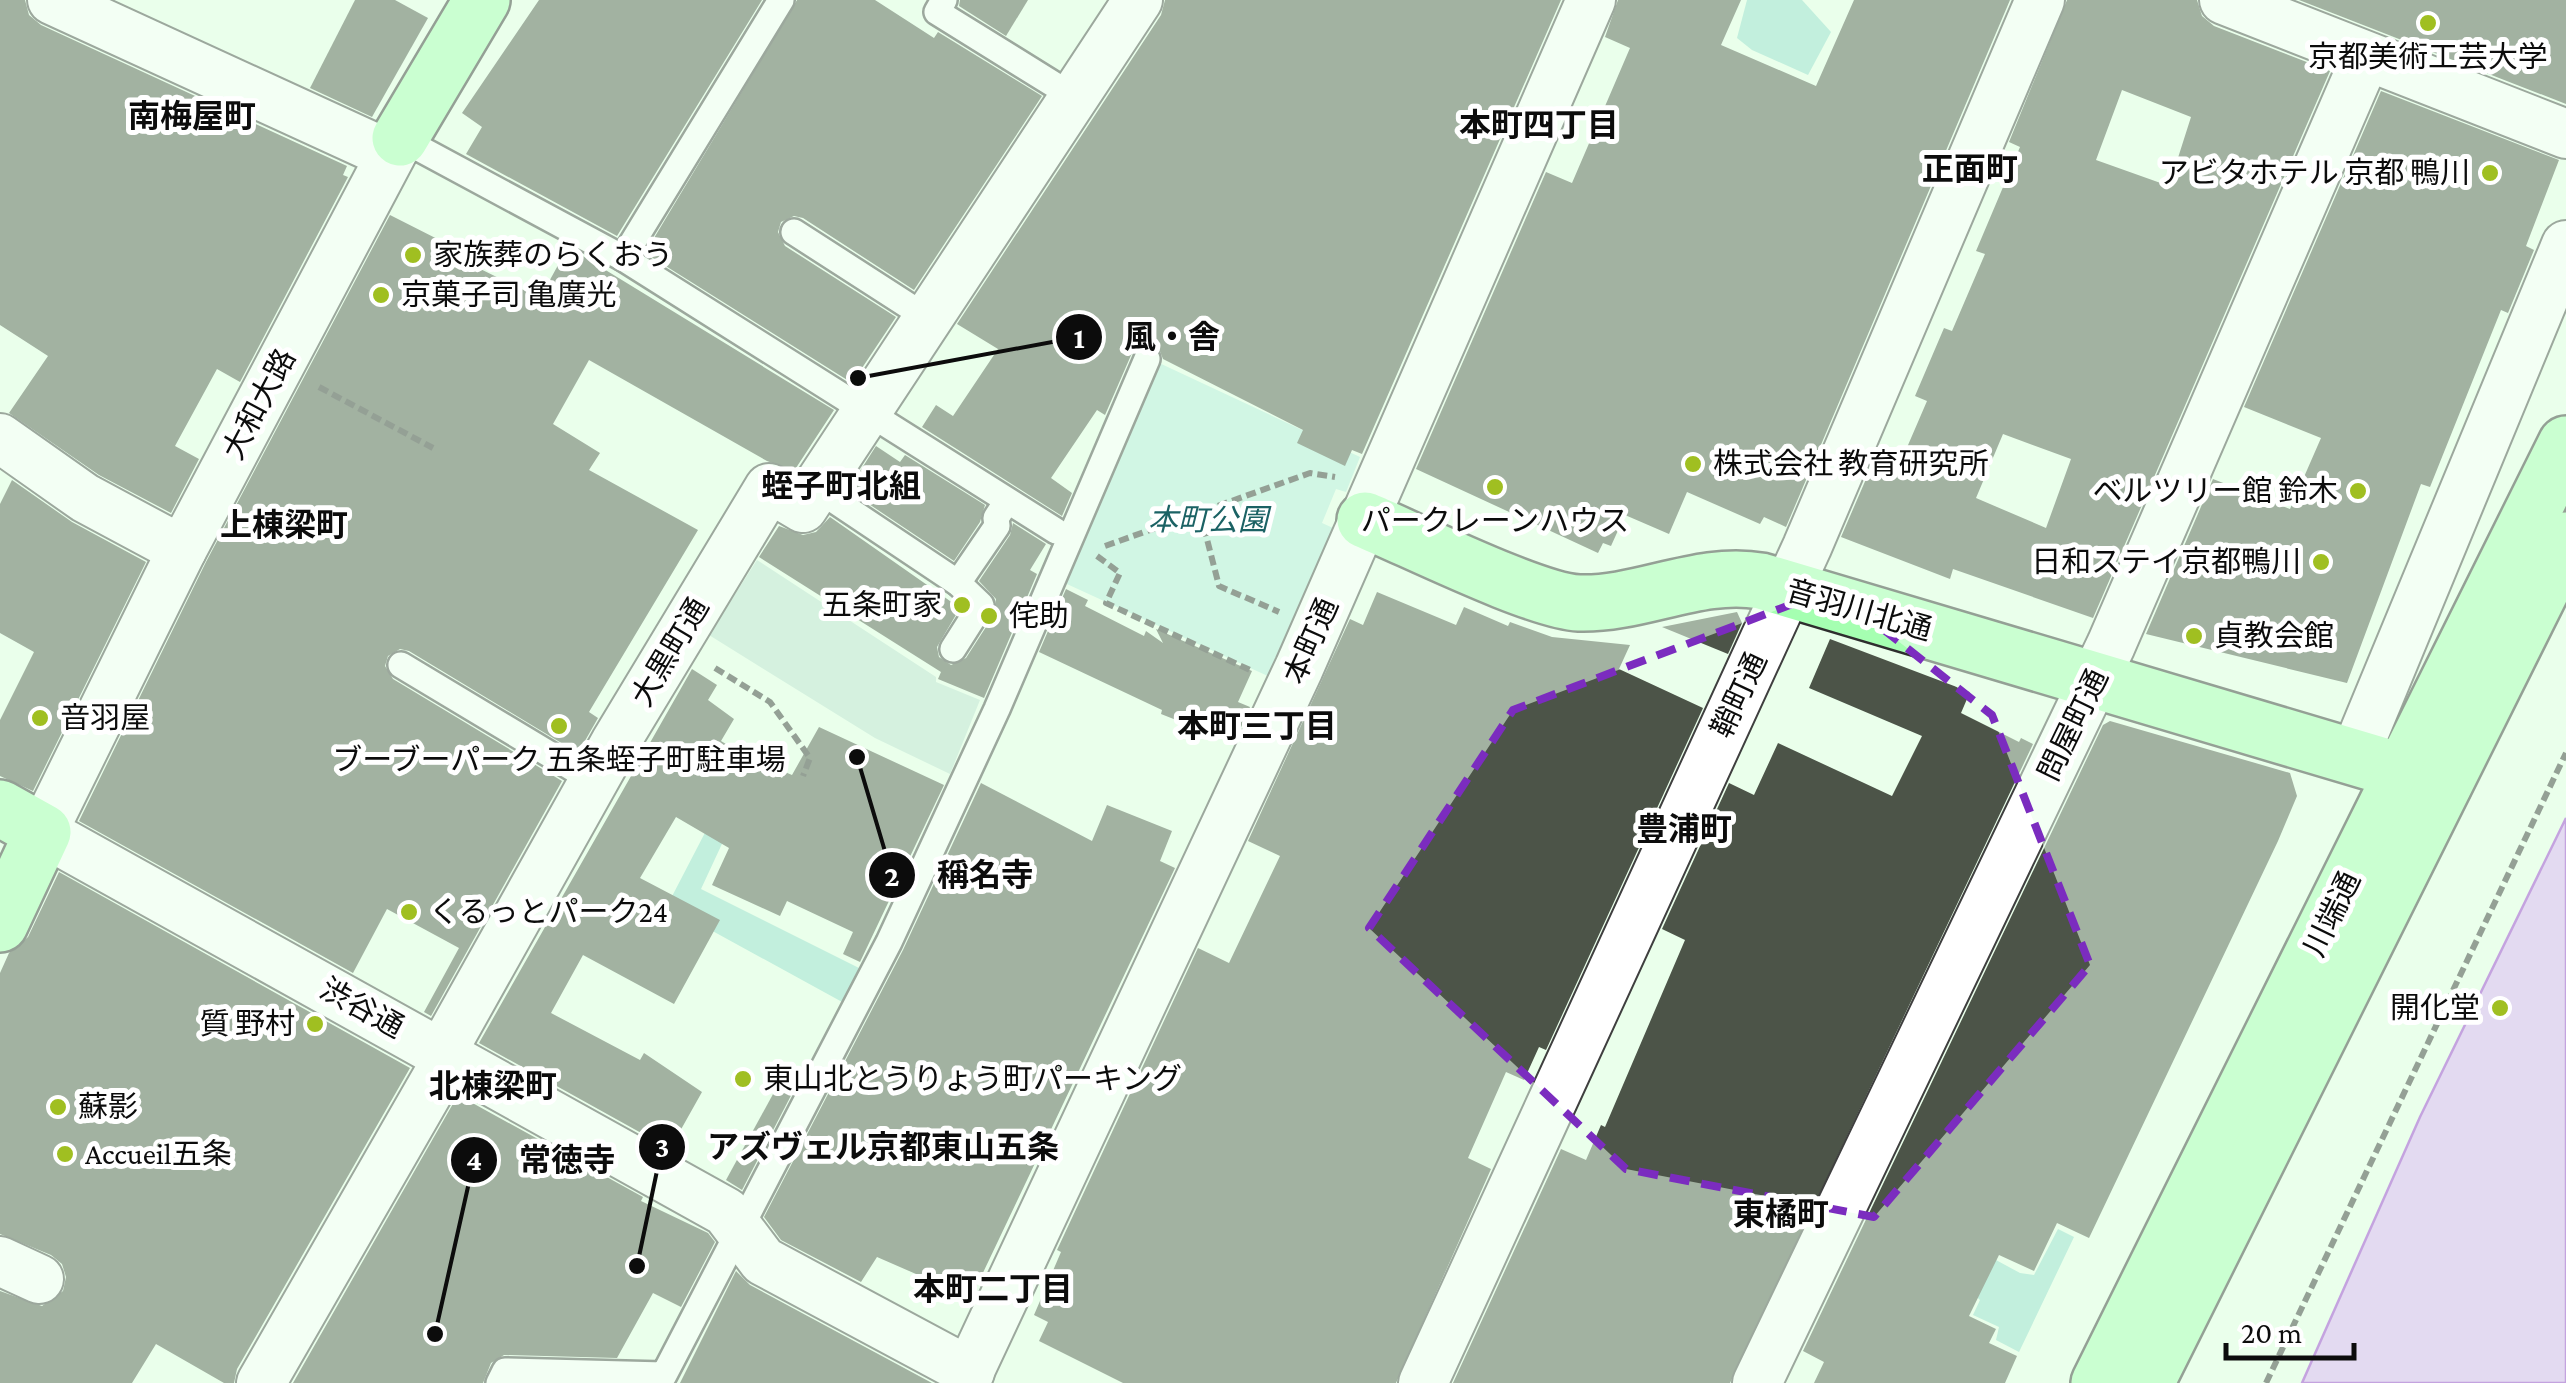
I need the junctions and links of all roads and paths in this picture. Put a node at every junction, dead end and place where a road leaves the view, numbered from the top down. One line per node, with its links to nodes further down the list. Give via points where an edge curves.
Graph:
1 (52, 0): 12 (street)
2 (482, 0): 12 (street, 大和大路)
3 (781, 0): 15 (lane)
4 (944, 0): 10 (lane, via 937,12)
5 (1138, 0): 10 (street)
6 (1591, 0): 24 (street, 本町通)
7 (2040, 0): 31 (street, 鞘町通)
8 (2224, 0): 9 (street)
9 (2366, 58): 11 (street); 36 (street, 問屋町通)
10 (1074, 98): 16 (street)
11 (2566, 134)
12 (395, 147): 15 (lane); 18 (street, 大和大路)
13 (794, 232): 16 (lane)
14 (2566, 245): 39 (street)
15 (623, 258): 19 (lane)
16 (929, 319): 19 (street)
17 (1148, 359): 45 (lane, via 998,709 889,942)
18 (279, 365): 22 (path); 29 (street, 大和大路)
19 (866, 413): 23 (street); 25 (lane)
20 (0, 438): 29 (street, via 85,498)
21 (2566, 444): 39 (street, 川端通)
22 (433, 448)
23 (816, 488): 30 (lane); 41 (street, 大黒町通, via 803,508 769,488)
24 (1359, 500): 26 (path, via 1310,473); 31 (street, 音羽川北通, via 1567,601 1600,602 1735,579); 32 (street, 本町通)
25 (1007, 501): 27 (lane); 30 (lane)
26 (1200, 512): 32 (path, via 1219,586); 37 (path, via 1090,551 1120,573 1106,603)
27 (1056, 531)
28 (2566, 540): 39 (street, 川端通)
29 (182, 550): 42 (street, 大和大路)
30 (958, 583): 33 (lane, via 981,605)
31 (1788, 589): 36 (street, 音羽川北通); 49 (street, 鞘町通)
32 (1317, 628): 37 (street, 本町通)
33 (953, 649)
34 (401, 665): 41 (lane)
35 (715, 668): 40 (path, via 770,702 810,758)
36 (2095, 680): 39 (street, 音羽川北通); 50 (street, 問屋町通)
37 (1290, 688): 46 (street, 本町通)
38 (2566, 753): 53 (path)
39 (2400, 771): 51 (street, 川端通); 52 (street, 川端通)
40 (803, 776)
41 (594, 780): 44 (street, 大黒町通, via 446,1044)
42 (21, 820): 43 (street, 大和大路); 44 (street, 渋谷通)
43 (0, 924)
44 (449, 1056): 45 (street, 渋谷通, via 726,1212); 47 (street, 大黒町通)
45 (741, 1231): 46 (street, 渋谷通, via 763,1261); 48 (lane, via 664,1374 505,1371)
46 (967, 1377)
47 (261, 1383)
48 (498, 1383)
49 (1422, 1383)
50 (1757, 1383)
51 (2100, 1383)
52 (2146, 1383)
53 (2266, 1383)

